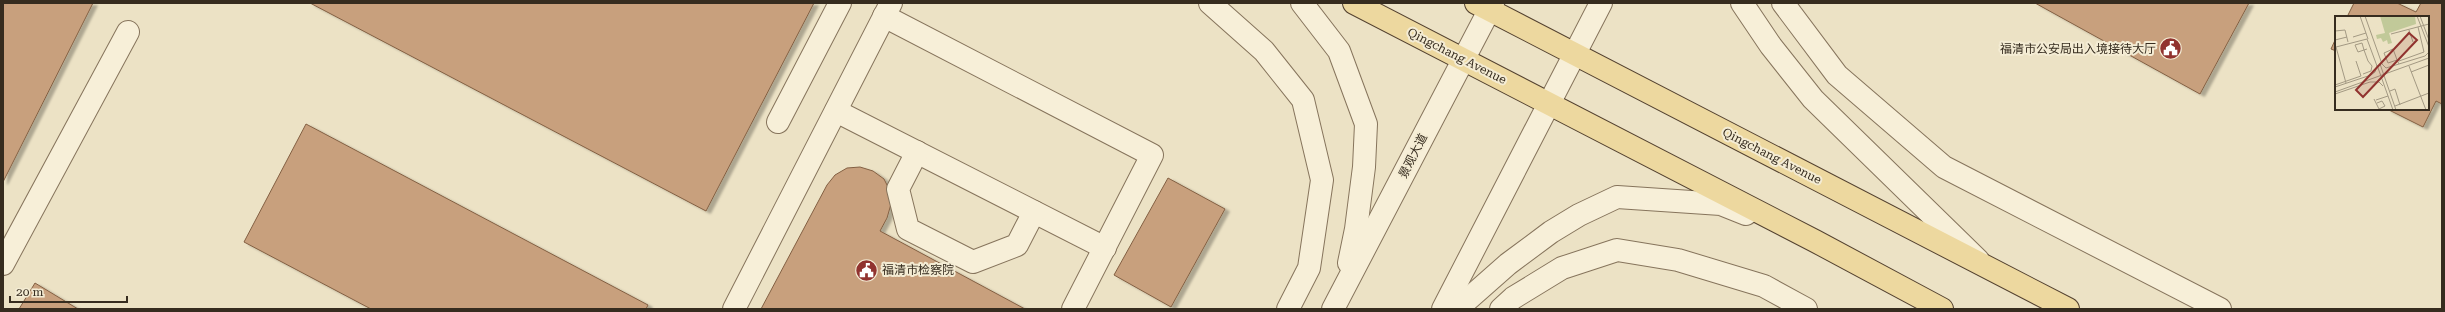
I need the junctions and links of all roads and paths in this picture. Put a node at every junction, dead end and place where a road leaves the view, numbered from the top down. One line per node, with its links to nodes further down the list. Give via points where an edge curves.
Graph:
1 (840, 3): 15 (street)
2 (1210, 3): 25 (street, via 1264,51 1303,100 1322,180 1309,268)
3 (1302, 3): 22 (street, via 1339,51 1366,124 1356,229)
4 (1354, 3): 12 (main road, Qingchang Avenue)
5 (1601, 3): 11 (street)
6 (1742, 3): 21 (street, via 1771,46 1813,99)
7 (1783, 3): 33 (street, via 1837,75 1944,167)
8 (1486, 5): 11 (main road, Qingchang Avenue); 12 (street, 景观大道)
9 (887, 9): 14 (street); 19 (street, via 1152,155)
10 (128, 32): 20 (street)
11 (1574, 54): 13 (street); 21 (main road, Qingchang Avenue)
12 (1464, 59): 13 (main road, Qingchang Avenue); 22 (street, 景观大道)
13 (1549, 103): 18 (main road, Qingchang Avenue); 27 (street)
14 (836, 111): 16 (street); 23 (street)
15 (778, 122)
16 (917, 152): 17 (street); 17 (street, via 898,189 908,228 973,262 1017,245)
17 (1034, 212): 19 (street)
18 (1816, 241): 28 (street, via 1721,204 1617,197 1551,232 1508,264); 31 (main road, Qingchang Avenue)
19 (1105, 248): 24 (street)
20 (3, 264)
21 (1981, 264): 32 (main road, Qingchang Avenue)
22 (1344, 289): 26 (street, 景观大道)
23 (734, 309)
24 (1073, 309)
25 (1288, 309)
26 (1333, 309)
27 (1443, 309)
28 (1458, 309)
29 (1501, 309): 30 (street, via 1513,298 1562,268 1617,250 1678,260 1764,286)
30 (1806, 309)
31 (1942, 309)
32 (2068, 309)
33 (2220, 309)

